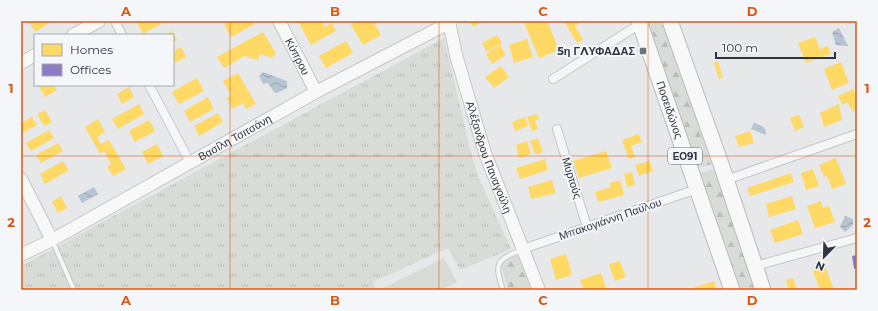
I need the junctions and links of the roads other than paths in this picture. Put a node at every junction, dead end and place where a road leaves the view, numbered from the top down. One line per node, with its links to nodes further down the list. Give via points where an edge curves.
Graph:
1 (99, 21): 7 (street)
2 (115, 21): 8 (street)
3 (279, 21): 13 (street, Κύπρου)
4 (670, 21): 18 (highway, ΕΟ91)
5 (449, 22): 13 (street, Βασίλη Τσιτσάνη); 23 (street, Αλέξανδρου Παναγούλη, via 485,153)
6 (639, 22): 11 (street); 19 (highway, Ποσειδώνος / ΕΟ91)
7 (75, 34)
8 (122, 34)
9 (34, 56): 10 (street)
10 (21, 63)
11 (553, 79)
12 (150, 86): 16 (street)
13 (316, 92): 16 (street, Βασίλη Τσιτσάνη)
14 (557, 129): 20 (street, Μυρτούς)
15 (857, 134): 18 (street)
16 (190, 162): 22 (street, Βασίλη Τσιτσάνη)
17 (21, 179): 22 (street)
18 (726, 180): 25 (highway, ΕΟ91)
19 (697, 189): 20 (street, Μπακογιάννη Παύλου); 29 (highway, Ποσειδώνος / ΕΟ91)
20 (587, 227): 23 (street, Μπακογιάννη Παύλου)
21 (857, 238): 25 (street)
22 (52, 240): 24 (street, Βασίλη Τσιτσάνη); 26 (lane)
23 (523, 249): 27 (lane, via 505,256 498,264 497,271); 28 (street, Αλέξανδρου Παναγούλη)
24 (21, 255)
25 (755, 266): 30 (highway, ΕΟ91)
26 (74, 290)
27 (503, 290)
28 (538, 290)
29 (732, 290)
30 (763, 290)

